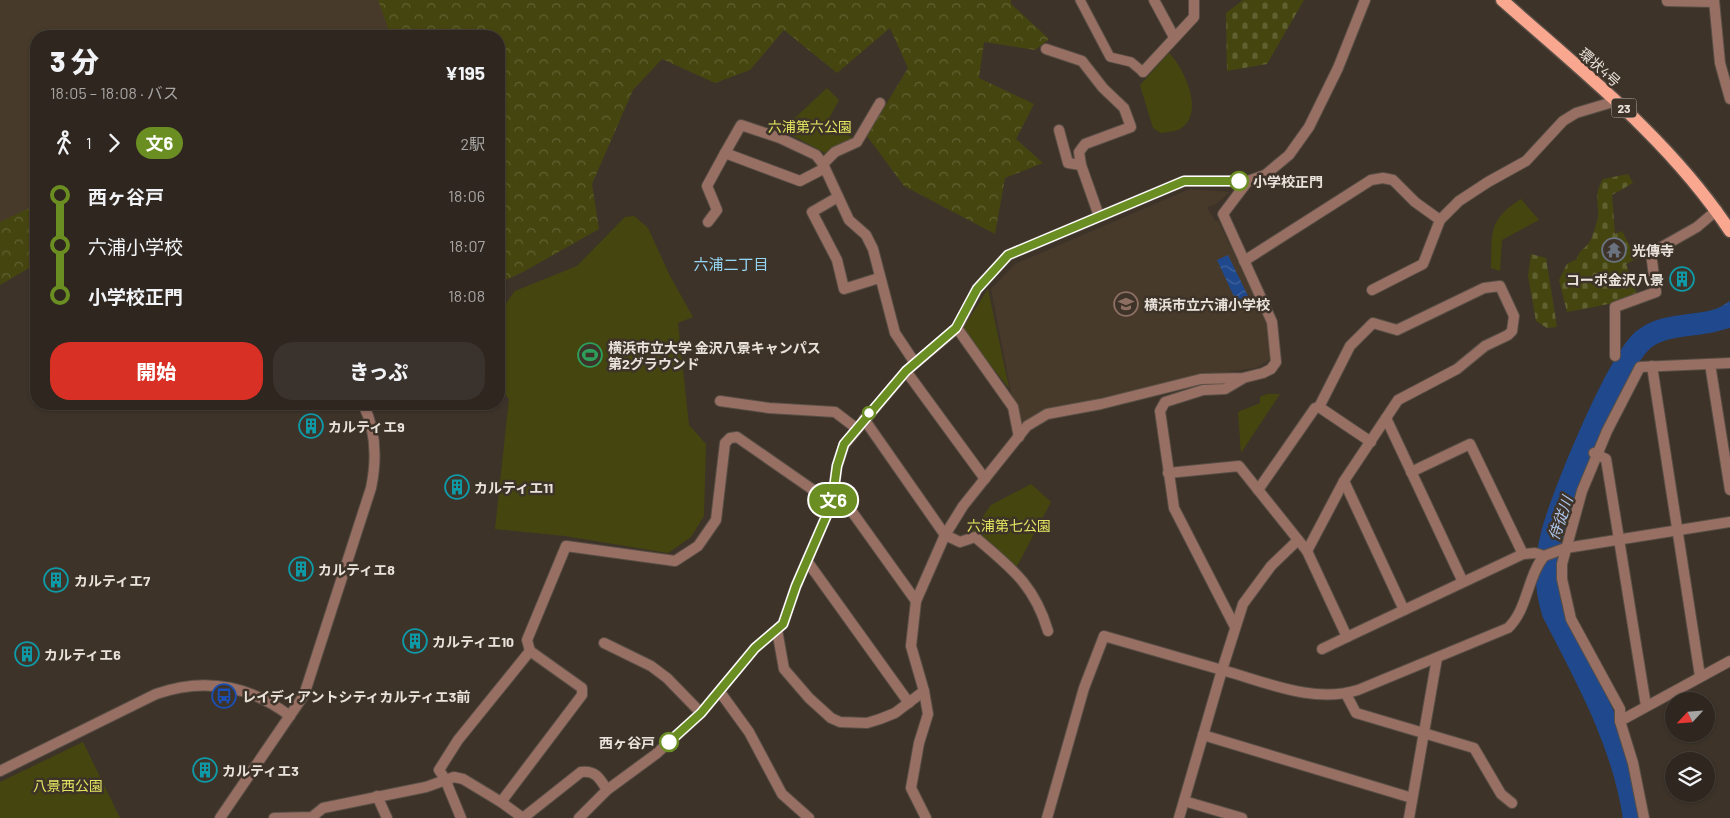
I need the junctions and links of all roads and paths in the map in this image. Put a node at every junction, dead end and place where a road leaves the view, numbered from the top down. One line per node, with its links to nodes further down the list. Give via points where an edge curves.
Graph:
1 (1080, 0): 10 (street, via 1110,57 1131,62)
2 (1154, 0): 8 (street)
3 (1194, 0): 8 (street, via 1194,17)
4 (1365, 0): 18 (street, via 1338,68 1300,142 1265,175)
5 (1502, 0): 12 (main road, 環状4号 / 23)
6 (1668, 1): 7 (street)
7 (1714, 1): 11 (street, via 1720,63)
8 (1174, 37): 10 (street)
9 (1046, 49): 16 (street, via 1082,61 1124,108 1131,127 1085,144 1079,152)
10 (1143, 72)
11 (1730, 99)
12 (1616, 101): 20 (main road, 環状4号 / 23, via 1685,170); 22 (street, via 1564,121 1526,161 1459,201)
13 (880, 103): 17 (street, via 857,142 835,152)
14 (1059, 130): 16 (street, via 1068,163)
15 (725, 152): 17 (street, via 800,181); 17 (street, via 741,125 816,155); 23 (street, via 708,186 718,210)
16 (1080, 165): 21 (street)
17 (824, 166): 19 (street)
18 (1248, 182): 21 (street, via 1184,181); 25 (street, via 1223,214)
19 (838, 197): 26 (street, via 849,220 866,235); 26 (street, via 812,212 837,260 844,289)
20 (1716, 210): 24 (main road, 環状4号 / 23); 29 (street, via 1697,227 1652,253 1656,292 1615,308)
21 (1099, 216): 28 (street, via 1008,255 977,289)
22 (1440, 220): 25 (street, via 1393,180 1370,180); 27 (street, via 1423,264)
23 (708, 222)
24 (1730, 231)
25 (1244, 261): 35 (street, via 1272,322 1276,362 1264,373)
26 (879, 278): 30 (street, via 895,333)
27 (1372, 290)
28 (956, 328): 30 (street); 42 (street, via 1013,406)
29 (1615, 356)
30 (915, 363): 34 (street)
31 (1730, 363): 32 (street)
32 (1710, 364): 33 (street); 51 (street)
33 (1652, 366): 44 (street, via 1640,367); 54 (street)
34 (906, 371): 40 (street); 47 (street)
35 (1243, 378): 42 (street, via 1201,379 1047,414 1027,426); 46 (street, via 1225,389 1203,390 1165,402 1160,411)
36 (720, 401): 41 (street, via 835,412)
37 (1319, 407): 39 (street, via 1350,346 1373,323 1397,330 1484,288 1500,286 1514,316 1512,331 1485,346 1457,369 1398,400); 43 (street); 50 (street, via 1315,408)
38 (365, 410): 83 (street, via 372,427 374,448 371,488 304,695)
39 (1386, 418): 43 (street); 45 (street)
40 (864, 419): 41 (street); 55 (street)
41 (856, 428): 49 (street, via 844,444 837,466)
42 (1019, 437): 47 (street)
43 (1371, 442): 48 (street)
44 (1595, 454): 57 (street, via 1606,459); 58 (street)
45 (1411, 472): 60 (street, via 1470,444); 63 (street)
46 (1168, 473): 50 (street, via 1239,466); 66 (street, via 1174,508)
47 (985, 479): 55 (street)
48 (1344, 481): 59 (street); 65 (street)
49 (836, 488): 52 (street); 64 (street)
50 (1258, 490): 56 (street)
51 (1730, 490)
52 (832, 503): 62 (street); 72 (street, via 737,437 730,438 725,443 716,520 698,546 675,561 566,546 527,640)
53 (1730, 522): 54 (street)
54 (1677, 531): 57 (street); 76 (street)
55 (945, 535): 64 (street); 68 (street, via 960,542 975,537 1020,576 1042,609)
56 (1298, 540): 59 (street); 66 (street, via 1271,566 1244,604)
57 (1619, 540): 58 (street); 81 (street)
58 (1562, 549): 61 (street); 84 (street, via 1562,579 1571,619 1620,709)
59 (1307, 551): 69 (street)
60 (1523, 554): 61 (street); 63 (street)
61 (1540, 554): 73 (street, via 1518,616 1508,628)
62 (807, 561): 67 (street, via 786,617); 80 (street)
63 (1463, 582): 65 (street)
64 (916, 601): 77 (street, via 911,646)
65 (1404, 610): 69 (street)
66 (1235, 627): 75 (street)
67 (776, 630): 78 (street, via 755,648); 80 (street, via 784,669 831,718 840,722 867,723 895,713)
68 (1048, 631)
69 (1347, 637): 71 (street)
70 (604, 643): 82 (street, via 651,666)
71 (1322, 649)
72 (530, 651): 88 (street, via 458,740 439,770); 93 (street, via 582,688 582,695)
73 (1438, 658): 79 (street); 85 (street)
74 (1730, 661): 76 (street)
75 (1222, 670): 79 (street, via 1309,694); 86 (street); 103 (street, via 1104,636 1084,688)
76 (1700, 676): 81 (street)
77 (924, 691): 80 (street); 102 (street, via 928,714 911,788)
78 (720, 692): 82 (street); 101 (street, via 750,732 782,794)
79 (1346, 694): 85 (street, via 1356,713)
80 (910, 703)
81 (1646, 706): 84 (street)
82 (701, 713): 89 (street, via 656,754)
83 (290, 716): 87 (street, via 262,698 233,687 205,684 178,687 156,694); 95 (street)
84 (1620, 721): 107 (street, via 1633,763)
85 (1424, 733): 91 (street); 94 (street, via 1474,748 1501,794)
86 (1204, 735): 91 (street); 92 (street)
87 (0, 771)
88 (445, 779): 90 (street, via 426,787); 93 (street, via 454,776 462,779); 99 (street)
89 (607, 790): 93 (street, via 596,774 589,771 581,772 523,818); 100 (street)
90 (377, 796): 97 (street, via 323,808); 98 (street)
91 (1412, 798): 106 (street)
92 (1184, 801): 104 (street); 105 (street)
93 (501, 802)
94 (1512, 803)
95 (220, 818)
96 (274, 818): 97 (street)
97 (313, 818)
98 (388, 818)
99 (461, 818)
100 (579, 818)
101 (809, 818)
102 (926, 818)
103 (1047, 818)
104 (1179, 818)
105 (1242, 818)
106 (1409, 818)
107 (1644, 818)

